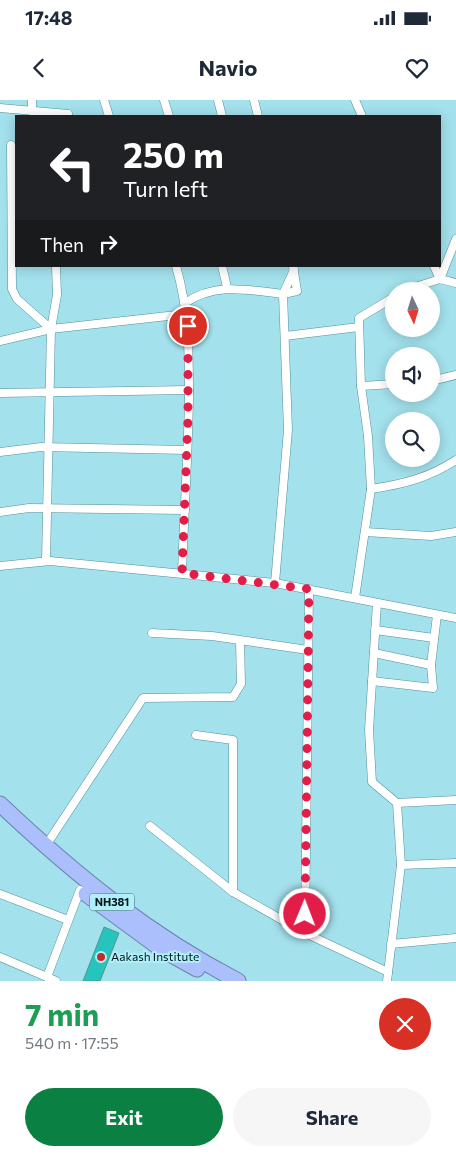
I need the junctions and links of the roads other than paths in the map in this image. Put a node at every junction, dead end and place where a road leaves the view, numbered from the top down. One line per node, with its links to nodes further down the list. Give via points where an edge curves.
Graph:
1 (32, 100): 8 (street)
2 (104, 100): 10 (street)
3 (164, 100): 11 (street)
4 (218, 100): 12 (street)
5 (254, 100): 13 (street)
6 (355, 100): 14 (street)
7 (0, 108): 8 (street)
8 (32, 111): 9 (street)
9 (68, 114)
10 (109, 115)
11 (169, 115)
12 (222, 115)
13 (258, 115)
14 (362, 115)
15 (11, 145): 31 (street, via 12,289 17,299)
16 (456, 239): 22 (street)
17 (56, 267): 31 (street, via 58,295)
18 (176, 267): 28 (street)
19 (222, 267): 25 (street)
20 (434, 267): 22 (street)
21 (293, 268): 26 (street, via 297,290)
22 (440, 279): 23 (street); 24 (street)
23 (431, 282)
24 (456, 283)
25 (227, 288): 26 (street); 28 (street, via 199,293)
26 (283, 294): 32 (street)
27 (385, 302): 30 (street, via 359,318)
28 (185, 303): 29 (street)
29 (186, 314): 31 (street); 38 (street)
30 (359, 327): 32 (street); 37 (street)
31 (51, 330): 33 (street); 39 (street)
32 (285, 336): 54 (street, via 288,430)
33 (0, 341)
34 (456, 375): 35 (street)
35 (440, 379)
36 (385, 385): 37 (street)
37 (361, 386): 45 (street)
38 (189, 390): 39 (street); 42 (street)
39 (50, 392): 40 (street); 41 (street)
40 (0, 393)
41 (48, 447): 42 (street); 43 (street); 46 (street)
42 (187, 450): 47 (street)
43 (0, 452)
44 (456, 460): 45 (street, via 436,473 400,485)
45 (371, 488): 49 (street)
46 (47, 508): 47 (street); 48 (street); 51 (street)
47 (185, 510): 53 (street)
48 (0, 512)
49 (365, 532): 50 (street, via 431,536); 56 (street)
50 (456, 532)
51 (46, 561): 52 (street); 53 (street)
52 (0, 566)
53 (182, 573): 54 (street)
54 (275, 583): 55 (street)
55 (309, 589): 56 (street); 64 (street)
56 (355, 598): 57 (street)
57 (377, 603): 58 (street); 60 (street)
58 (437, 615): 59 (street); 62 (street)
59 (456, 618)
60 (375, 630): 62 (street); 65 (street)
61 (152, 632): 63 (street)
62 (434, 638): 66 (street)
63 (240, 641): 64 (street); 74 (street, via 241,684 233,698 143,698)
64 (308, 650): 81 (street)
65 (374, 653): 66 (street); 67 (street)
66 (431, 665): 67 (street, via 433,688)
67 (372, 681): 70 (street, via 369,730 372,782)
68 (196, 735): 78 (street, via 233,740)
69 (456, 800): 70 (street)
70 (397, 803): 76 (street)
71 (0, 804): 74 (highway, NH381)
72 (0, 817): 77 (highway, NH381)
73 (150, 826): 78 (street)
74 (45, 847): 89 (highway, NH381, via 160,936)
75 (456, 863): 76 (street)
76 (401, 865): 83 (street)
77 (80, 890): 80 (street); 88 (highway, NH381, via 160,949)
78 (233, 892): 81 (street)
79 (0, 894): 80 (street)
80 (68, 920): 86 (street)
81 (305, 933): 85 (street)
82 (456, 938): 83 (street)
83 (391, 944): 85 (street)
84 (0, 957): 86 (street)
85 (388, 972): 90 (street)
86 (47, 977): 87 (street)
87 (56, 981)
88 (218, 981)
89 (238, 981)
90 (387, 981)

